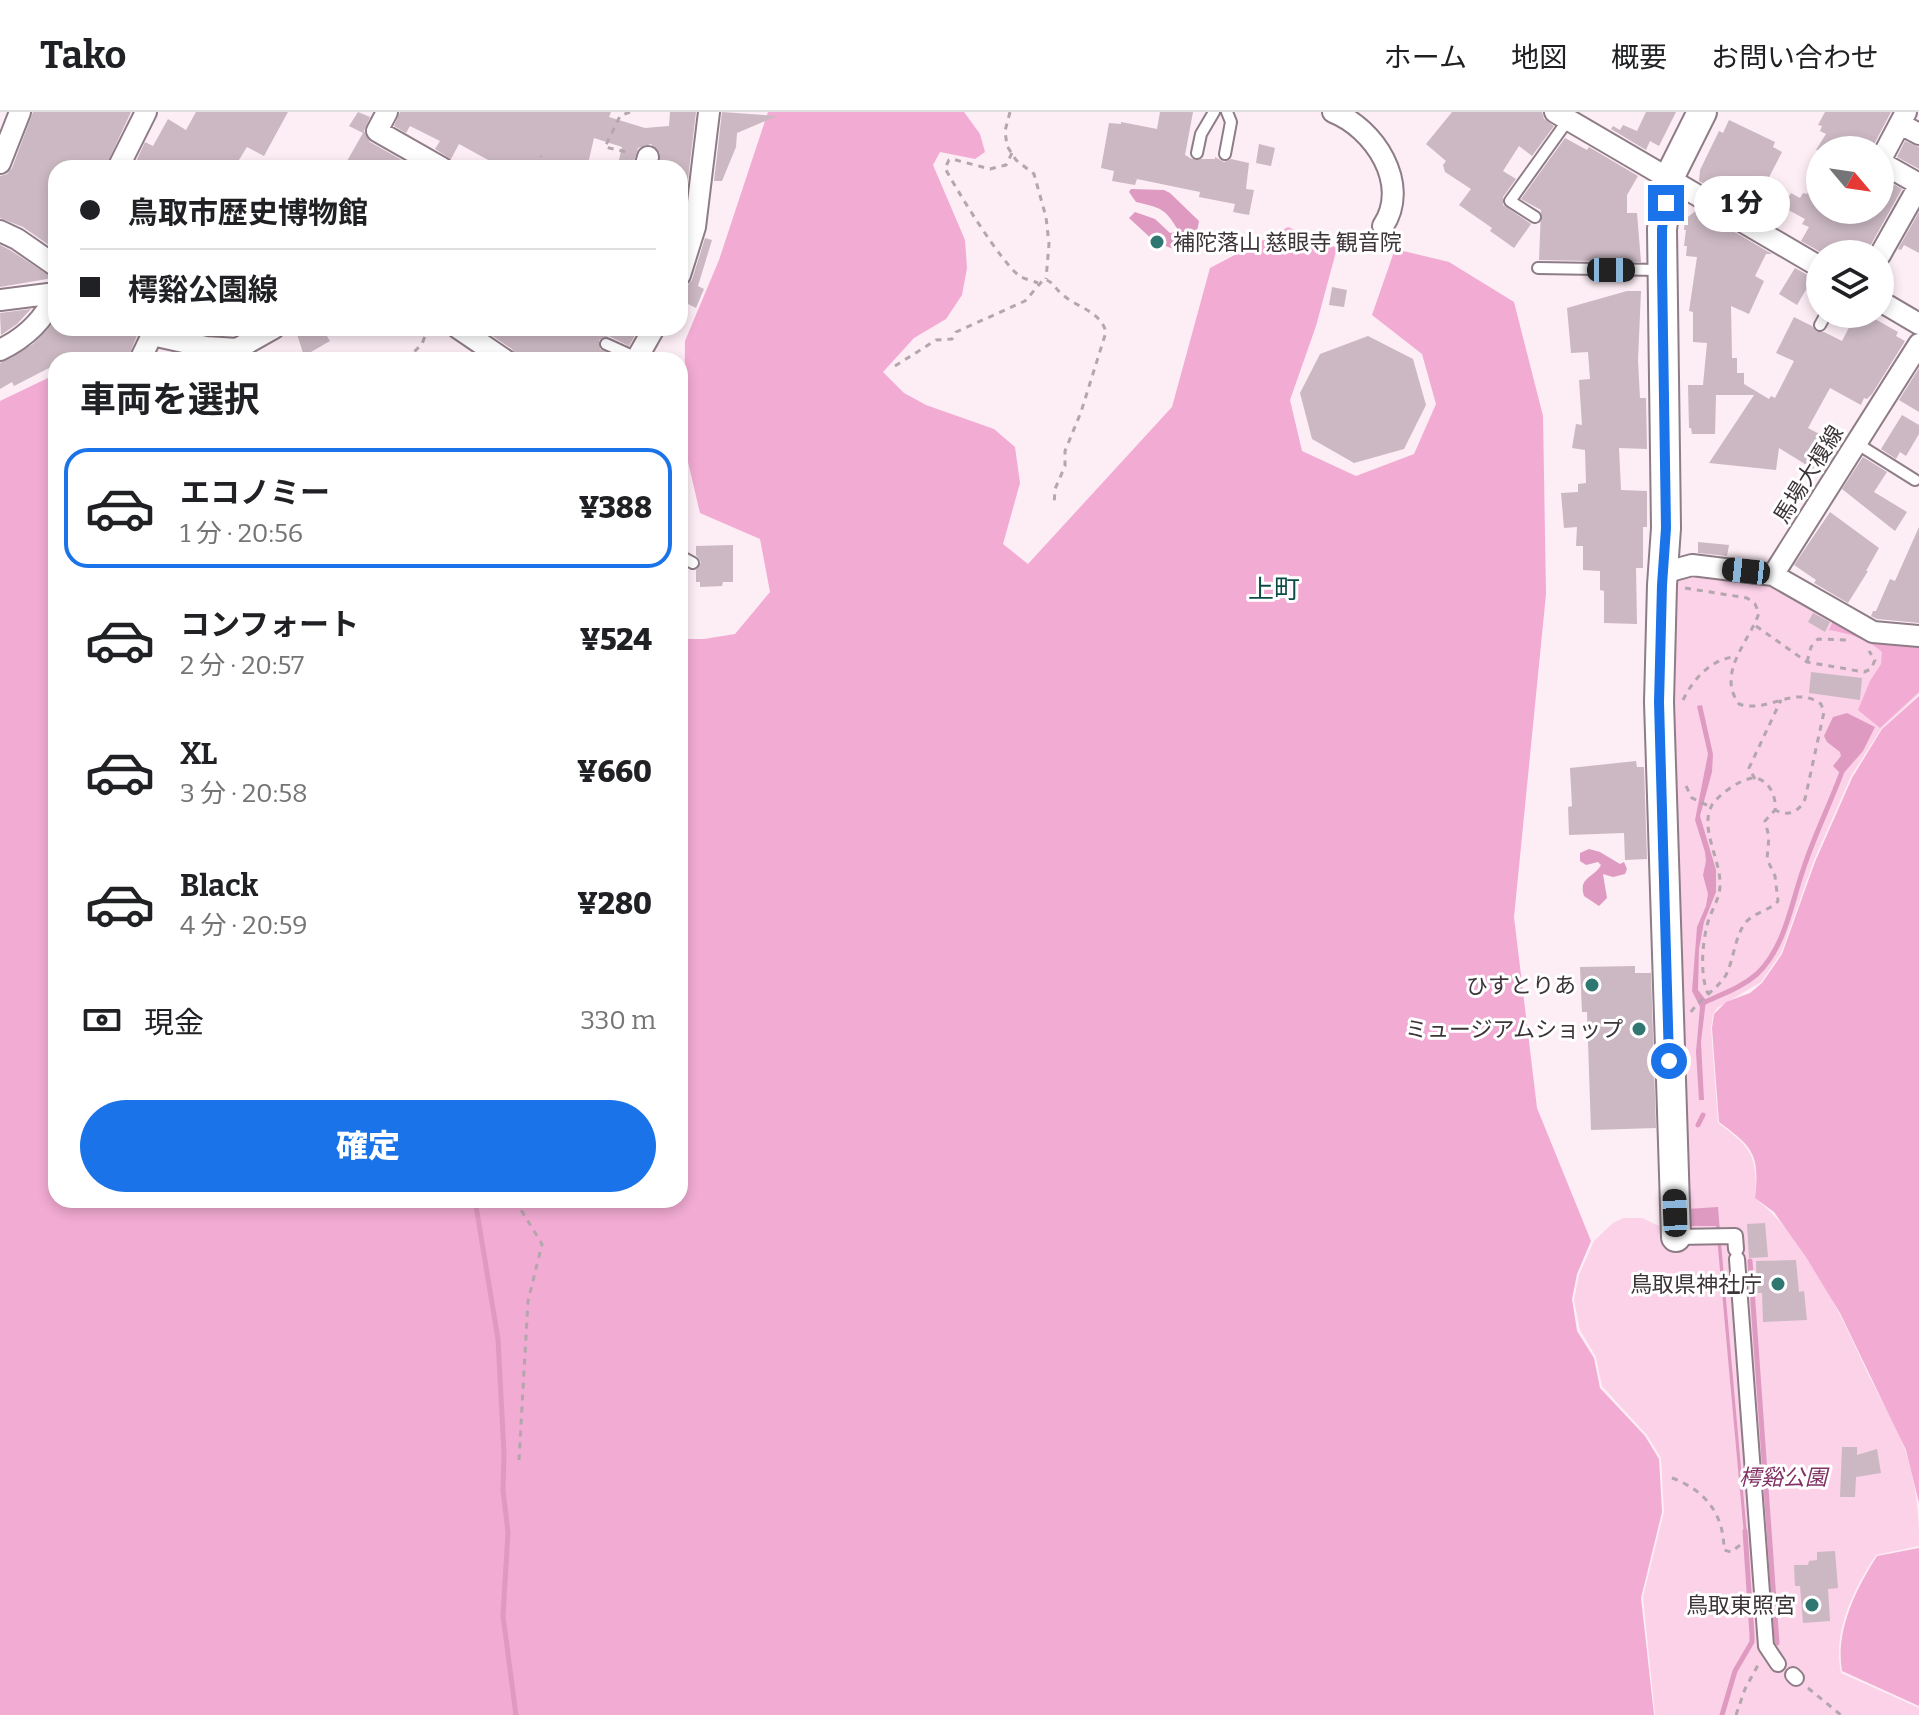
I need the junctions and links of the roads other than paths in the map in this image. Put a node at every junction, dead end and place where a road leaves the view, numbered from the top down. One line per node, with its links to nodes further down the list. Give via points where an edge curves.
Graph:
1 (20, 112): 17 (street)
2 (146, 112): 15 (street)
3 (387, 112): 16 (street, via 377,131)
4 (709, 112): 21 (street)
5 (1214, 112): 13 (lane)
6 (1227, 112): 14 (lane, via 1231,122)
7 (1333, 112): 23 (street, via 1353,120 1382,154 1392,197 1392,211)
8 (1702, 112): 19 (main road)
9 (1562, 116): 19 (street); 22 (lane, via 1510,201)
10 (1903, 118): 11 (street); 12 (street)
11 (1919, 134)
12 (1894, 136)
13 (1197, 153)
14 (1225, 154)
15 (122, 160)
16 (428, 160)
17 (0, 163)
18 (1894, 170): 20 (street)
19 (1669, 178): 26 (street); 29 (main road)
20 (1919, 185): 25 (street)
21 (688, 217)
22 (1535, 217)
23 (1383, 226)
24 (0, 231): 27 (street)
25 (1888, 240)
26 (1806, 259)
27 (48, 260)
28 (1538, 268): 29 (lane)
29 (1662, 270): 50 (main road)
30 (48, 295): 31 (street)
31 (0, 300)
32 (48, 308): 40 (street, via 31,329)
33 (1894, 309): 34 (street)
34 (1919, 324)
35 (169, 336): 41 (street)
36 (263, 336): 42 (street)
37 (470, 336): 43 (street)
38 (606, 344): 44 (lane)
39 (1919, 344): 45 (street, 馬場大榎線)
40 (0, 350)
41 (229, 352)
42 (241, 352)
43 (493, 352)
44 (622, 352)
45 (1855, 442): 46 (lane); 49 (street, 馬場大榎線)
46 (1915, 480)
47 (688, 560): 48 (lane)
48 (693, 563)
49 (1773, 575): 50 (street, via 1692,565); 51 (street, via 1873,632)
50 (1662, 579): 52 (main road, via 1659,702)
51 (1919, 636)
52 (1676, 1237): 53 (street, via 1735,1236 1766,1646)
53 (1778, 1664)

